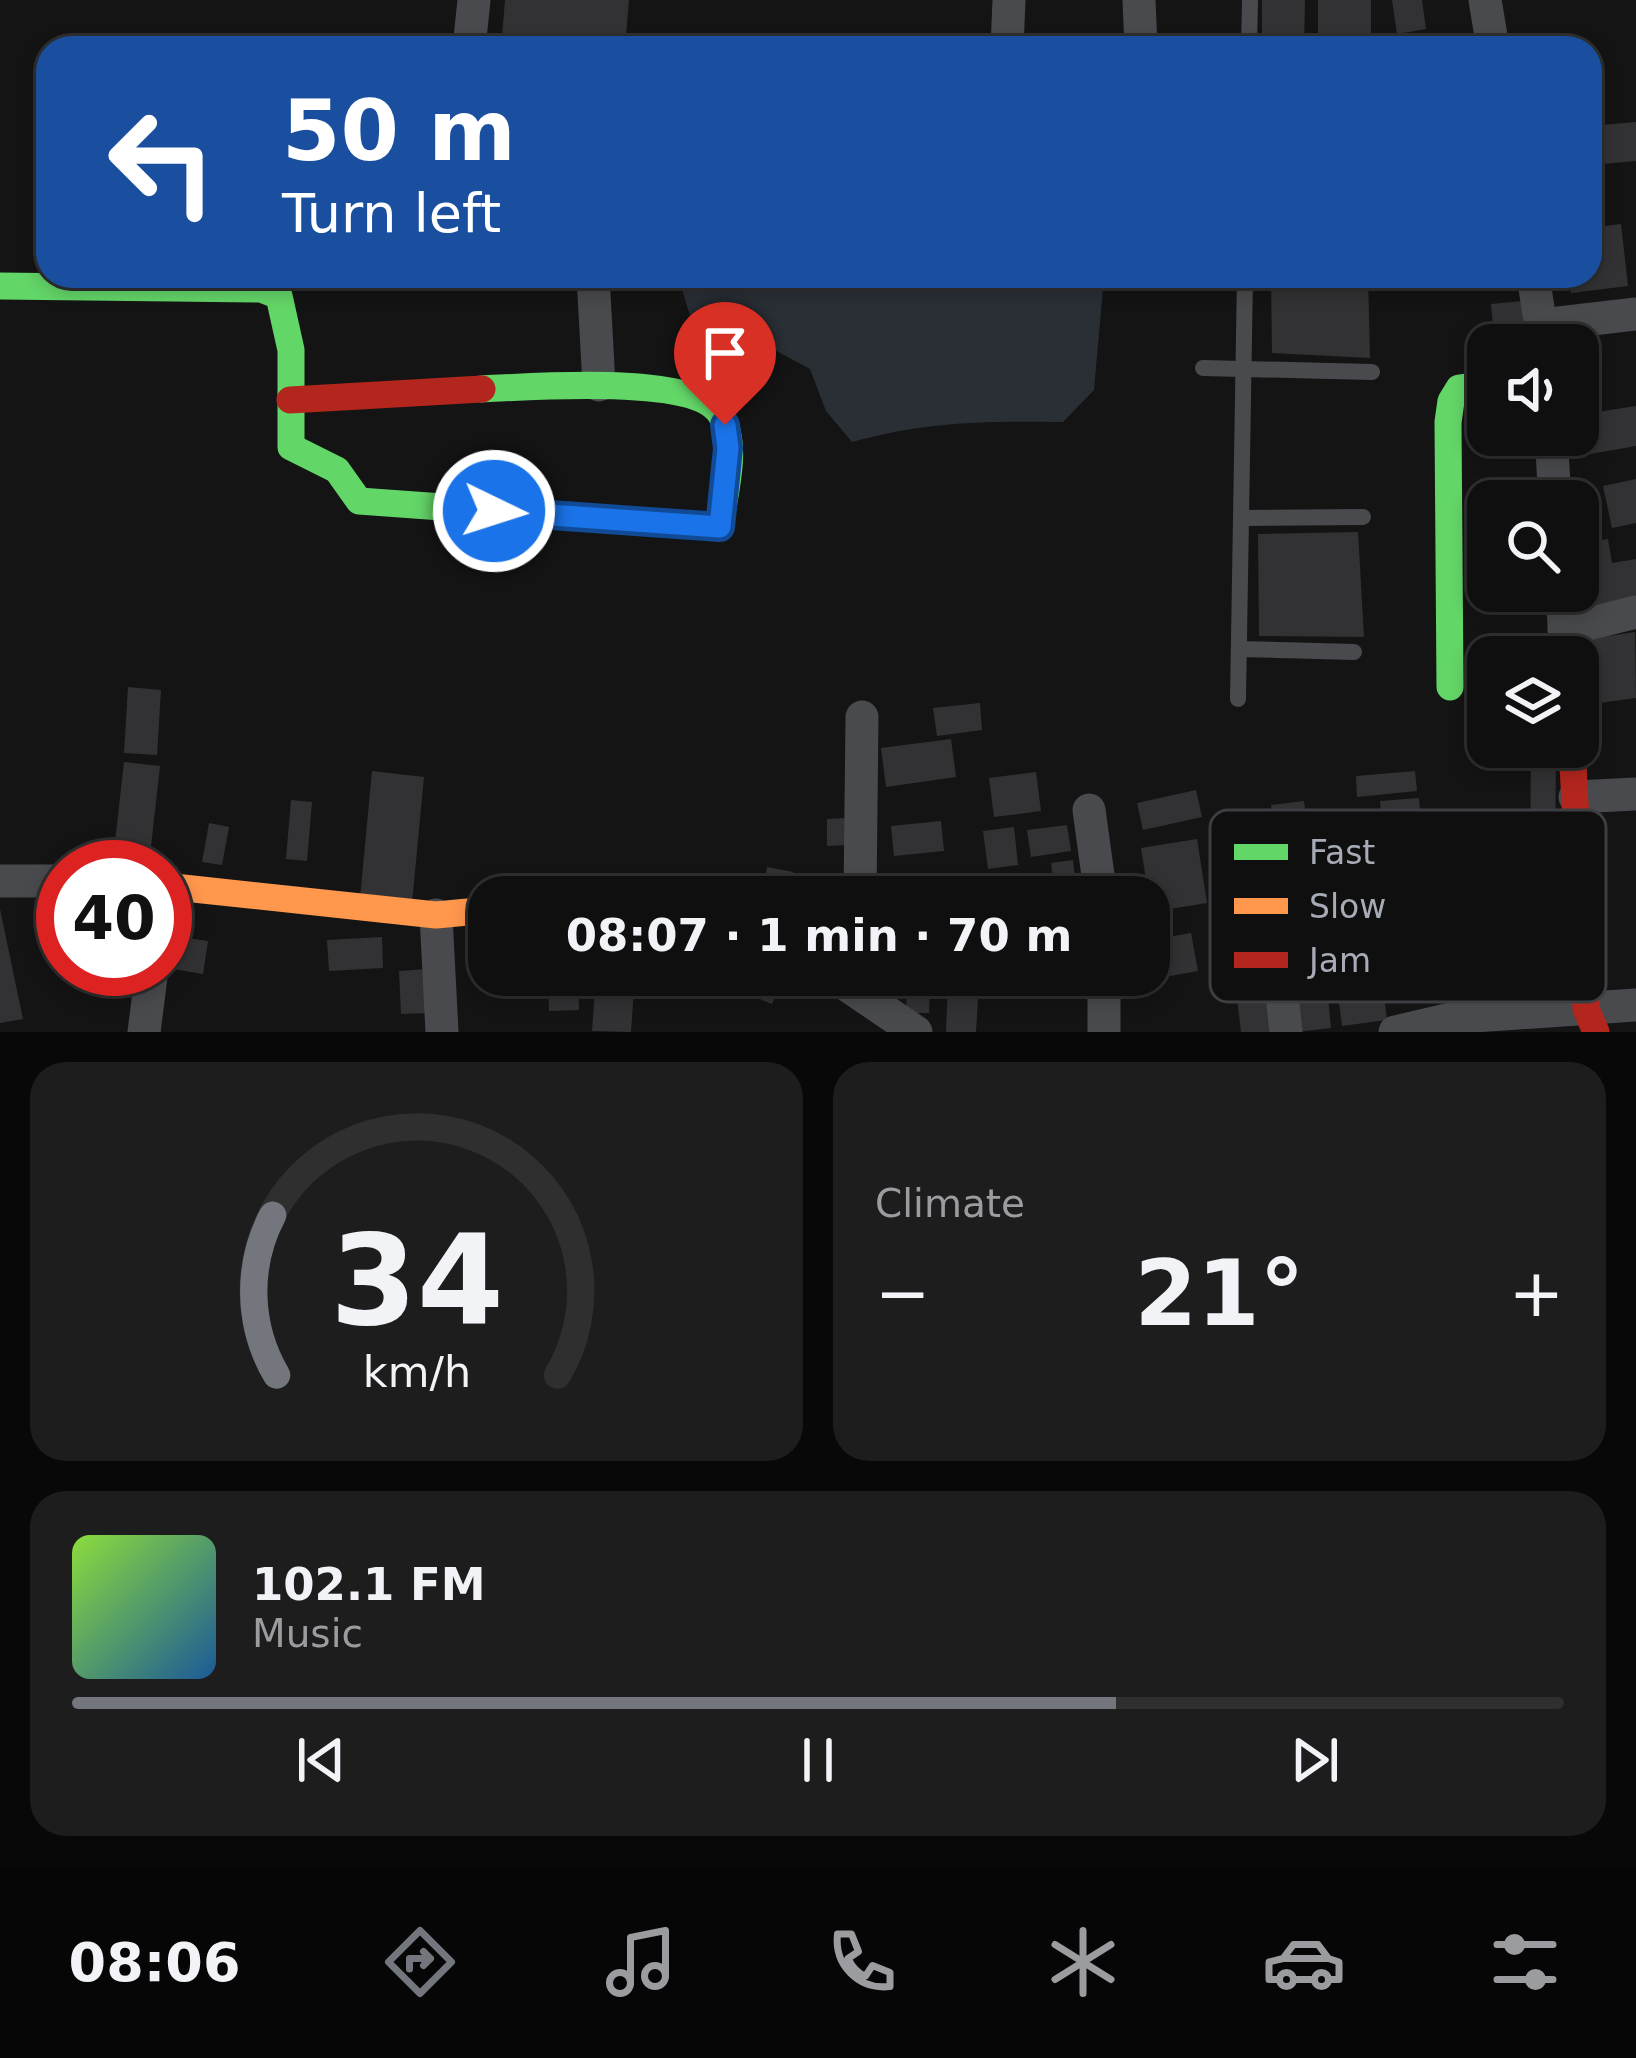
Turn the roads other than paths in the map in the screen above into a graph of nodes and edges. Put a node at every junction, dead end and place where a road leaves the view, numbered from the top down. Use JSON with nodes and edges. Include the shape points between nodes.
{"nodes":[{"id":1,"x":474,"y":0,"type":"edge"},
{"id":2,"x":1009,"y":0,"type":"edge"},
{"id":3,"x":1139,"y":0,"type":"edge"},
{"id":4,"x":1250,"y":0,"type":"edge"},
{"id":5,"x":1485,"y":0,"type":"edge"},
{"id":6,"x":470,"y":36,"type":"edge"},
{"id":7,"x":1008,"y":36,"type":"edge"},
{"id":8,"x":1140,"y":36,"type":"edge"},
{"id":9,"x":1250,"y":36,"type":"edge"},
{"id":10,"x":1491,"y":36,"type":"edge"},
{"id":11,"x":0,"y":286,"type":"edge"},
{"id":12,"x":36,"y":286,"type":"edge"},
{"id":13,"x":174,"y":288,"type":"edge"},
{"id":14,"x":593,"y":288,"type":"edge"},
{"id":15,"x":1245,"y":288,"type":"edge"},
{"id":16,"x":1535,"y":288,"type":"edge"},
{"id":17,"x":1636,"y":314,"type":"edge"},
{"id":18,"x":1541,"y":324,"type":"edge"},
{"id":19,"x":1592,"y":324,"type":"edge"},
{"id":20,"x":1203,"y":368,"type":"dead end"},
{"id":21,"x":1244,"y":371,"type":"junction"},
{"id":22,"x":1372,"y":372,"type":"dead end"},
{"id":23,"x":598,"y":385,"type":"junction"},
{"id":24,"x":1467,"y":387,"type":"edge"},
{"id":25,"x":290,"y":400,"type":"junction"},
{"id":26,"x":1241,"y":518,"type":"junction"},
{"id":27,"x":1363,"y":518,"type":"dead end"},
{"id":28,"x":1636,"y":612,"type":"edge"},
{"id":29,"x":1583,"y":636,"type":"edge"},
{"id":30,"x":1239,"y":649,"type":"junction"},
{"id":31,"x":1354,"y":652,"type":"dead end"},
{"id":32,"x":1450,"y":687,"type":"dead end"},
{"id":33,"x":1238,"y":700,"type":"dead end"},
{"id":34,"x":862,"y":717,"type":"dead end"},
{"id":35,"x":1573,"y":768,"type":"edge"},
{"id":36,"x":1636,"y":794,"type":"edge"},
{"id":37,"x":1575,"y":797,"type":"junction"},
{"id":38,"x":1089,"y":810,"type":"dead end"},
{"id":39,"x":1576,"y":810,"type":"edge"},
{"id":40,"x":860,"y":876,"type":"edge"},
{"id":41,"x":1098,"y":876,"type":"edge"},
{"id":42,"x":0,"y":880,"type":"edge"},
{"id":43,"x":36,"y":881,"type":"edge"},
{"id":44,"x":192,"y":890,"type":"edge"},
{"id":45,"x":468,"y":912,"type":"edge"},
{"id":46,"x":436,"y":915,"type":"junction"},
{"id":47,"x":148,"y":996,"type":"edge"},
{"id":48,"x":872,"y":996,"type":"edge"},
{"id":49,"x":1104,"y":996,"type":"edge"},
{"id":50,"x":1283,"y":1002,"type":"edge"},
{"id":51,"x":1636,"y":1005,"type":"edge"},
{"id":52,"x":1591,"y":1020,"type":"edge"},
{"id":53,"x":143,"y":1032,"type":"edge"},
{"id":54,"x":442,"y":1032,"type":"edge"},
{"id":55,"x":916,"y":1032,"type":"edge"},
{"id":56,"x":1104,"y":1032,"type":"edge"},
{"id":57,"x":1286,"y":1032,"type":"edge"},
{"id":58,"x":1395,"y":1032,"type":"edge"}],
"edges":[{"from":1,"to":6,"type":"street"},
{"from":2,"to":7,"type":"street"},
{"from":3,"to":8,"type":"street"},
{"from":4,"to":9,"type":"lane"},
{"from":5,"to":10,"type":"street"},
{"from":11,"to":12,"type":"street"},
{"from":13,"to":25,"type":"street","via":[[279,296],[289,318]]},
{"from":14,"to":23,"type":"street"},
{"from":15,"to":21,"type":"lane"},
{"from":16,"to":18,"type":"street"},
{"from":17,"to":19,"type":"street"},
{"from":20,"to":21,"type":"lane"},
{"from":21,"to":22,"type":"lane"},
{"from":21,"to":26,"type":"lane"},
{"from":23,"to":25,"type":"street"},
{"from":23,"to":25,"type":"street","via":[[692,394],[712,404],[728,448],[720,527],[359,501],[337,470],[291,447]]},
{"from":24,"to":32,"type":"street","via":[[1451,401],[1448,422]]},
{"from":26,"to":27,"type":"lane"},
{"from":26,"to":30,"type":"lane"},
{"from":28,"to":29,"type":"street"},
{"from":30,"to":31,"type":"lane"},
{"from":30,"to":33,"type":"lane"},
{"from":34,"to":40,"type":"street"},
{"from":35,"to":37,"type":"street"},
{"from":36,"to":37,"type":"street"},
{"from":37,"to":39,"type":"street"},
{"from":38,"to":41,"type":"street"},
{"from":42,"to":43,"type":"street"},
{"from":44,"to":46,"type":"street"},
{"from":45,"to":46,"type":"street"},
{"from":46,"to":54,"type":"street"},
{"from":47,"to":53,"type":"street"},
{"from":48,"to":55,"type":"street"},
{"from":49,"to":56,"type":"street"},
{"from":50,"to":57,"type":"street"},
{"from":51,"to":52,"type":"street"},
{"from":52,"to":58,"type":"street","via":[[1459,1017]]}]}
